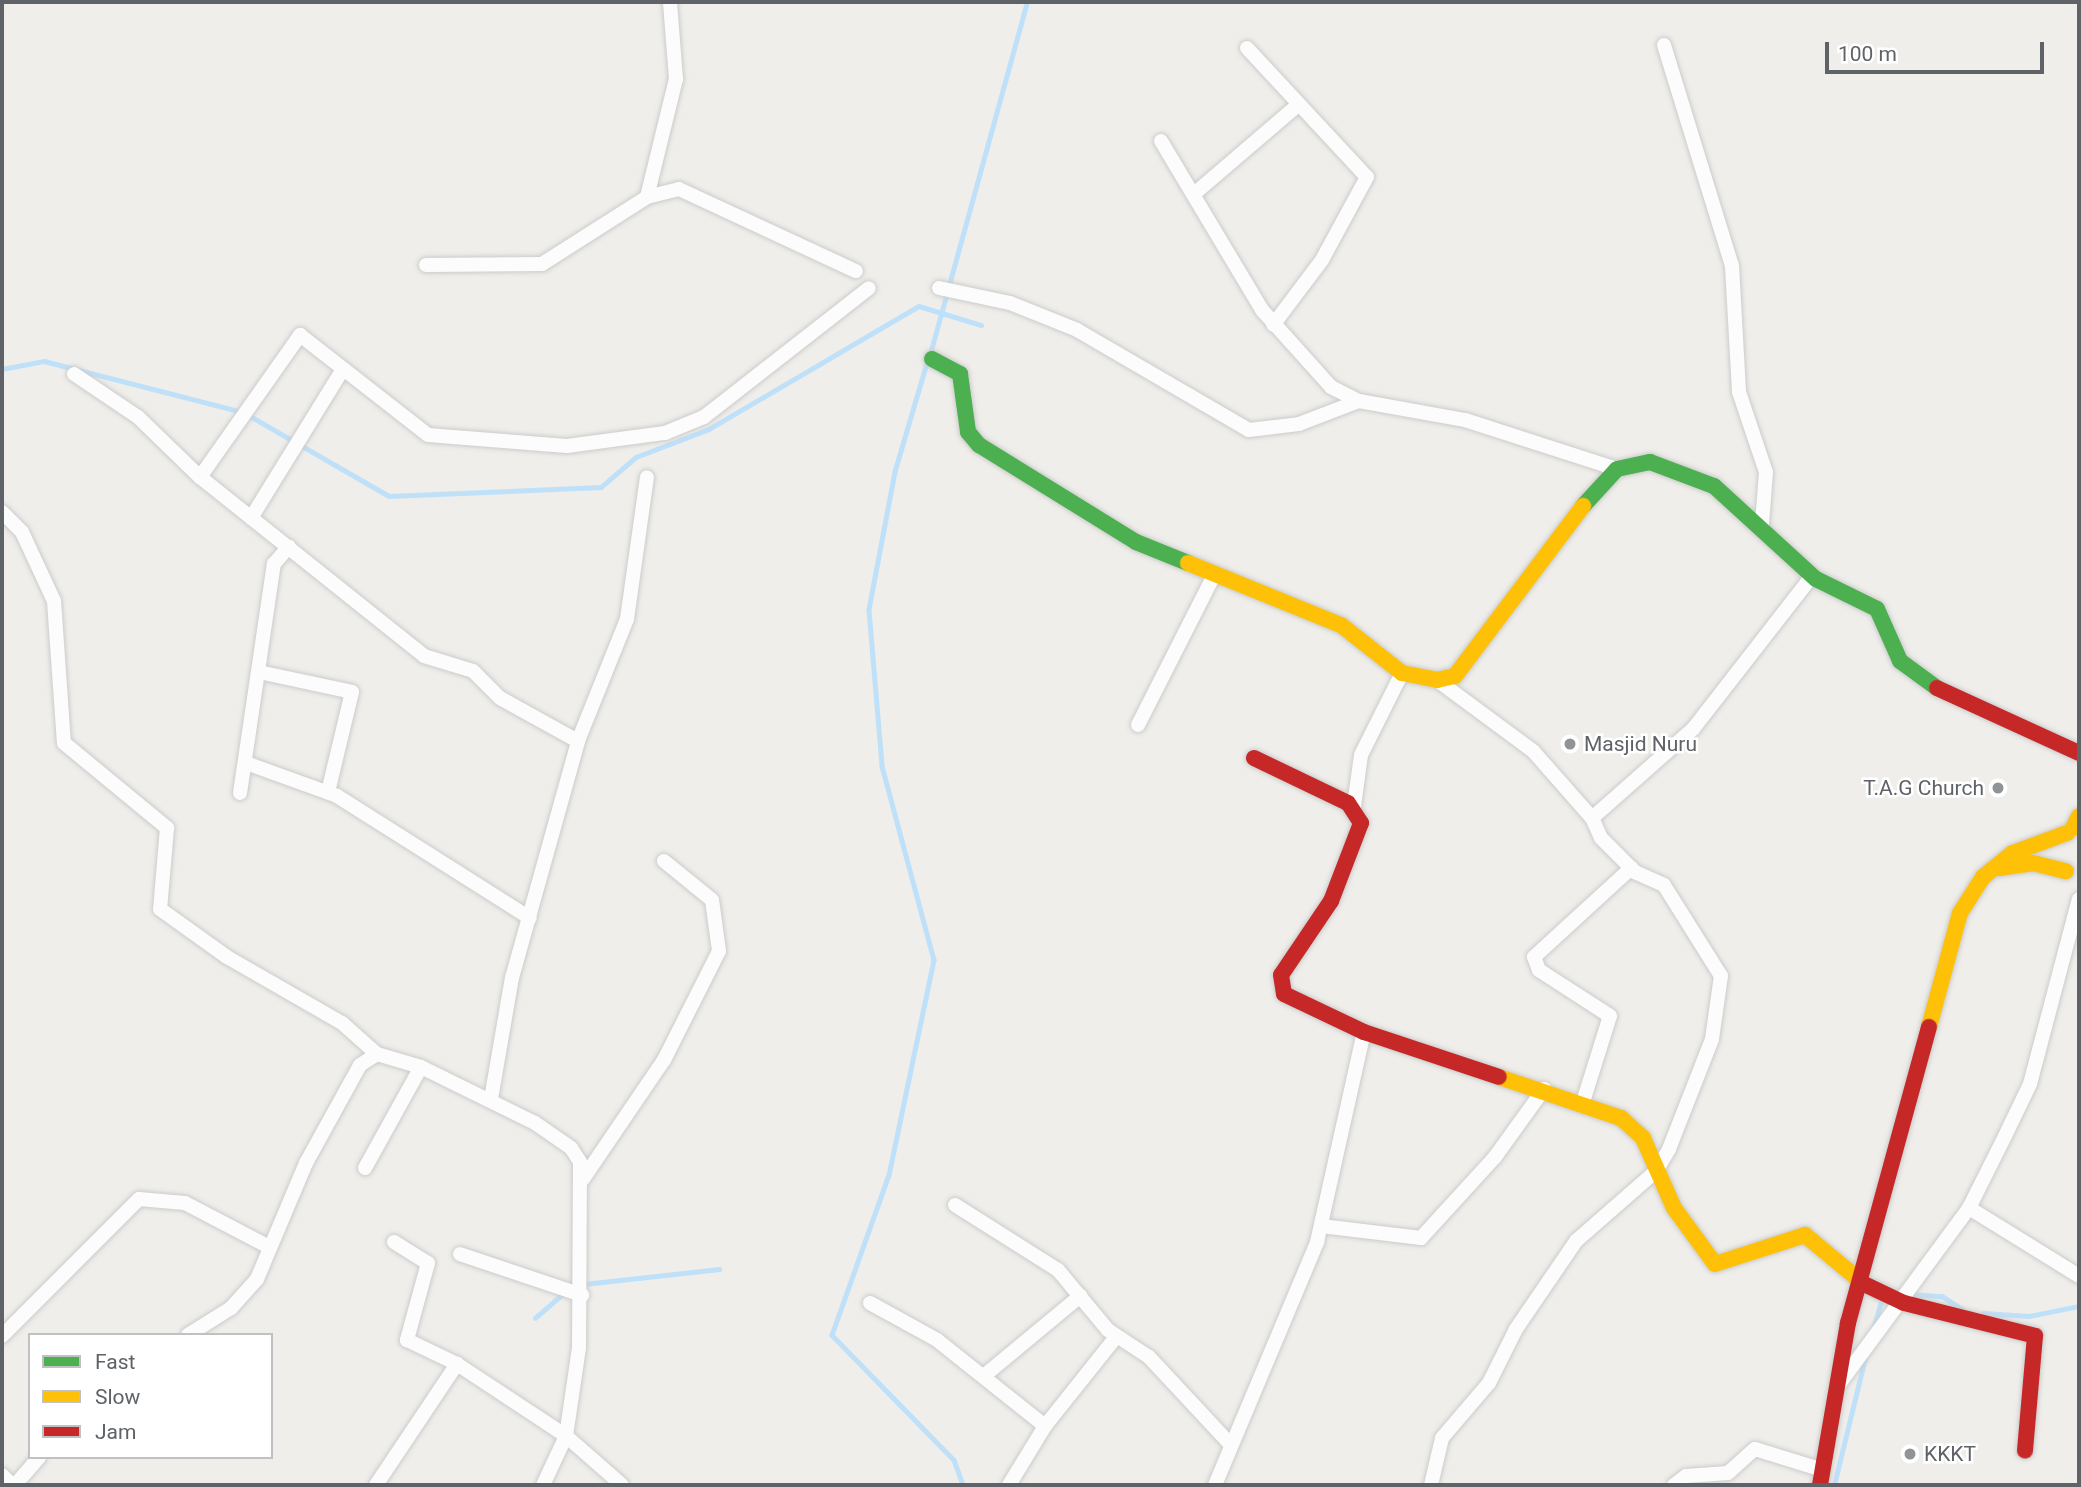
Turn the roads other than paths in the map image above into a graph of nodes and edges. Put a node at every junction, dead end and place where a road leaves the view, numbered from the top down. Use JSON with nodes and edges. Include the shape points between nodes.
{"nodes":[{"id":1,"x":670,"y":2,"type":"edge"},
{"id":2,"x":1664,"y":45,"type":"dead end"},
{"id":3,"x":1247,"y":48,"type":"dead end"},
{"id":4,"x":1298,"y":106,"type":"junction"},
{"id":5,"x":1161,"y":141,"type":"dead end"},
{"id":6,"x":1194,"y":194,"type":"junction"},
{"id":7,"x":647,"y":197,"type":"junction"},
{"id":8,"x":425,"y":265,"type":"dead end"},
{"id":9,"x":856,"y":271,"type":"dead end"},
{"id":10,"x":869,"y":288,"type":"dead end"},
{"id":11,"x":939,"y":288,"type":"dead end"},
{"id":12,"x":1273,"y":325,"type":"junction"},
{"id":13,"x":932,"y":359,"type":"dead end"},
{"id":14,"x":341,"y":372,"type":"junction"},
{"id":15,"x":74,"y":374,"type":"dead end"},
{"id":16,"x":1359,"y":401,"type":"junction"},
{"id":17,"x":1617,"y":468,"type":"junction"},
{"id":18,"x":201,"y":477,"type":"junction"},
{"id":19,"x":647,"y":477,"type":"dead end"},
{"id":20,"x":2,"y":512,"type":"edge"},
{"id":21,"x":251,"y":518,"type":"junction"},
{"id":22,"x":1762,"y":524,"type":"junction"},
{"id":23,"x":289,"y":547,"type":"junction"},
{"id":24,"x":1812,"y":576,"type":"junction"},
{"id":25,"x":1213,"y":577,"type":"junction"},
{"id":26,"x":259,"y":672,"type":"junction"},
{"id":27,"x":1402,"y":673,"type":"junction"},
{"id":28,"x":1437,"y":680,"type":"junction"},
{"id":29,"x":1138,"y":725,"type":"dead end"},
{"id":30,"x":578,"y":741,"type":"junction"},
{"id":31,"x":2079,"y":753,"type":"edge"},
{"id":32,"x":1254,"y":758,"type":"dead end"},
{"id":33,"x":246,"y":763,"type":"junction"},
{"id":34,"x":328,"y":792,"type":"junction"},
{"id":35,"x":240,"y":793,"type":"dead end"},
{"id":36,"x":1354,"y":806,"type":"junction"},
{"id":37,"x":1592,"y":818,"type":"junction"},
{"id":38,"x":2074,"y":826,"type":"edge"},
{"id":39,"x":664,"y":861,"type":"dead end"},
{"id":40,"x":1631,"y":868,"type":"junction"},
{"id":41,"x":1990,"y":870,"type":"junction"},
{"id":42,"x":2072,"y":874,"type":"edge"},
{"id":43,"x":2079,"y":899,"type":"edge"},
{"id":44,"x":530,"y":918,"type":"junction"},
{"id":45,"x":1364,"y":1032,"type":"junction"},
{"id":46,"x":377,"y":1054,"type":"junction"},
{"id":47,"x":421,"y":1067,"type":"junction"},
{"id":48,"x":1544,"y":1089,"type":"junction"},
{"id":49,"x":491,"y":1099,"type":"junction"},
{"id":50,"x":1583,"y":1102,"type":"junction"},
{"id":51,"x":365,"y":1168,"type":"dead end"},
{"id":52,"x":1656,"y":1171,"type":"junction"},
{"id":53,"x":583,"y":1179,"type":"junction"},
{"id":54,"x":954,"y":1205,"type":"dead end"},
{"id":55,"x":1969,"y":1208,"type":"junction"},
{"id":56,"x":1321,"y":1226,"type":"junction"},
{"id":57,"x":394,"y":1241,"type":"dead end"},
{"id":58,"x":269,"y":1247,"type":"junction"},
{"id":59,"x":460,"y":1254,"type":"dead end"},
{"id":60,"x":2079,"y":1276,"type":"edge"},
{"id":61,"x":1860,"y":1282,"type":"junction"},
{"id":62,"x":582,"y":1295,"type":"junction"},
{"id":63,"x":1080,"y":1296,"type":"junction"},
{"id":64,"x":870,"y":1303,"type":"dead end"},
{"id":65,"x":1904,"y":1303,"type":"junction"},
{"id":66,"x":191,"y":1333,"type":"edge"},
{"id":67,"x":2,"y":1336,"type":"edge"},
{"id":68,"x":1116,"y":1337,"type":"junction"},
{"id":69,"x":457,"y":1364,"type":"junction"},
{"id":70,"x":985,"y":1375,"type":"junction"},
{"id":71,"x":1837,"y":1386,"type":"junction"},
{"id":72,"x":1045,"y":1426,"type":"junction"},
{"id":73,"x":566,"y":1436,"type":"junction"},
{"id":74,"x":1230,"y":1444,"type":"junction"},
{"id":75,"x":2025,"y":1451,"type":"dead end"},
{"id":76,"x":37,"y":1459,"type":"edge"},
{"id":77,"x":2,"y":1475,"type":"edge"},
{"id":78,"x":1821,"y":1478,"type":"edge"},
{"id":79,"x":14,"y":1485,"type":"edge"},
{"id":80,"x":376,"y":1485,"type":"edge"},
{"id":81,"x":543,"y":1485,"type":"edge"},
{"id":82,"x":622,"y":1485,"type":"edge"},
{"id":83,"x":1009,"y":1485,"type":"edge"},
{"id":84,"x":1215,"y":1485,"type":"edge"},
{"id":85,"x":1431,"y":1485,"type":"edge"},
{"id":86,"x":1674,"y":1485,"type":"edge"}],
"edges":[{"from":1,"to":7,"type":"street","via":[[676,79]]},
{"from":2,"to":22,"type":"street","via":[[1732,266],[1739,392],[1766,472]]},
{"from":3,"to":4,"type":"street"},
{"from":4,"to":6,"type":"street"},
{"from":4,"to":12,"type":"street","via":[[1367,177],[1322,260]]},
{"from":5,"to":6,"type":"street"},
{"from":6,"to":12,"type":"street"},
{"from":7,"to":8,"type":"street","via":[[542,264]]},
{"from":7,"to":9,"type":"street","via":[[665,190],[692,192],[801,250]]},
{"from":10,"to":14,"type":"street","via":[[704,417],[665,433],[567,446],[436,437]]},
{"from":11,"to":16,"type":"street","via":[[1010,303],[1077,330],[1249,430],[1299,424]]},
{"from":12,"to":16,"type":"street","via":[[1320,379]]},
{"from":13,"to":25,"type":"street","via":[[960,374],[968,432],[979,446],[1113,530]]},
{"from":14,"to":18,"type":"street","via":[[309,337],[296,337]]},
{"from":14,"to":21,"type":"street"},
{"from":15,"to":18,"type":"street","via":[[138,417]]},
{"from":16,"to":17,"type":"street","via":[[1465,421]]},
{"from":17,"to":22,"type":"street","via":[[1650,462],[1695,476]]},
{"from":17,"to":28,"type":"street","via":[[1490,637],[1455,676]]},
{"from":18,"to":21,"type":"street"},
{"from":19,"to":30,"type":"street","via":[[624,631]]},
{"from":20,"to":46,"type":"street","via":[[22,532],[54,601],[64,743],[167,828],[160,909],[227,957],[342,1023]]},
{"from":21,"to":23,"type":"street"},
{"from":22,"to":24,"type":"street"},
{"from":23,"to":26,"type":"street","via":[[274,564]]},
{"from":23,"to":30,"type":"street","via":[[435,664],[472,671],[500,698]]},
{"from":24,"to":31,"type":"street","via":[[1877,609],[1900,661],[1935,687]]},
{"from":24,"to":37,"type":"street","via":[[1693,729]]},
{"from":25,"to":27,"type":"street","via":[[1341,625]]},
{"from":25,"to":29,"type":"street"},
{"from":26,"to":33,"type":"street"},
{"from":26,"to":34,"type":"street","via":[[352,692]]},
{"from":27,"to":28,"type":"street"},
{"from":27,"to":36,"type":"street","via":[[1361,755]]},
{"from":28,"to":37,"type":"street","via":[[1533,751]]},
{"from":30,"to":44,"type":"street"},
{"from":32,"to":36,"type":"street"},
{"from":33,"to":34,"type":"street"},
{"from":33,"to":35,"type":"street"},
{"from":34,"to":44,"type":"street"},
{"from":36,"to":45,"type":"street","via":[[1360,826],[1331,901],[1281,975],[1280,987],[1308,1009]]},
{"from":37,"to":40,"type":"street","via":[[1598,835]]},
{"from":38,"to":41,"type":"street","via":[[2035,841]]},
{"from":38,"to":42,"type":"street","via":[[2059,852]]},
{"from":39,"to":53,"type":"street","via":[[712,900],[719,951],[664,1060]]},
{"from":40,"to":50,"type":"street","via":[[1549,938],[1534,960],[1539,970],[1610,1016]]},
{"from":40,"to":52,"type":"street","via":[[1668,891],[1721,976],[1709,1047]]},
{"from":41,"to":42,"type":"street","via":[[2033,863]]},
{"from":41,"to":61,"type":"street","via":[[1964,905],[1946,954]]},
{"from":43,"to":55,"type":"street","via":[[2030,1084]]},
{"from":44,"to":49,"type":"street"},
{"from":45,"to":48,"type":"street"},
{"from":45,"to":56,"type":"street"},
{"from":46,"to":47,"type":"street"},
{"from":46,"to":58,"type":"street","via":[[360,1065],[337,1104]]},
{"from":47,"to":49,"type":"street"},
{"from":47,"to":51,"type":"street"},
{"from":48,"to":50,"type":"street"},
{"from":48,"to":56,"type":"street","via":[[1495,1157],[1421,1238]]},
{"from":49,"to":53,"type":"street","via":[[571,1148]]},
{"from":50,"to":52,"type":"street","via":[[1638,1131]]},
{"from":52,"to":61,"type":"street","via":[[1700,1251],[1715,1264],[1805,1235]]},
{"from":52,"to":85,"type":"street","via":[[1576,1241],[1516,1329],[1489,1383],[1442,1438]]},
{"from":53,"to":62,"type":"street"},
{"from":54,"to":63,"type":"street","via":[[1054,1267]]},
{"from":55,"to":60,"type":"street"},
{"from":55,"to":65,"type":"street"},
{"from":56,"to":74,"type":"street","via":[[1292,1309]]},
{"from":57,"to":69,"type":"street","via":[[428,1263],[406,1339]]},
{"from":58,"to":66,"type":"street","via":[[245,1295]]},
{"from":58,"to":67,"type":"street","via":[[185,1203],[139,1199]]},
{"from":59,"to":62,"type":"street"},
{"from":61,"to":65,"type":"street"},
{"from":61,"to":71,"type":"street"},
{"from":62,"to":73,"type":"street"},
{"from":63,"to":68,"type":"street"},
{"from":63,"to":70,"type":"street"},
{"from":64,"to":70,"type":"street"},
{"from":65,"to":71,"type":"street"},
{"from":65,"to":75,"type":"street","via":[[2035,1336]]},
{"from":68,"to":72,"type":"street"},
{"from":68,"to":74,"type":"street","via":[[1149,1357]]},
{"from":69,"to":73,"type":"street"},
{"from":69,"to":80,"type":"street"},
{"from":70,"to":72,"type":"street"},
{"from":71,"to":78,"type":"street"},
{"from":72,"to":83,"type":"street"},
{"from":73,"to":81,"type":"street"},
{"from":73,"to":82,"type":"street"},
{"from":74,"to":84,"type":"street"},
{"from":76,"to":79,"type":"street"},
{"from":77,"to":79,"type":"street"},
{"from":78,"to":86,"type":"street","via":[[1764,1448],[1728,1473],[1686,1476]]}]}
